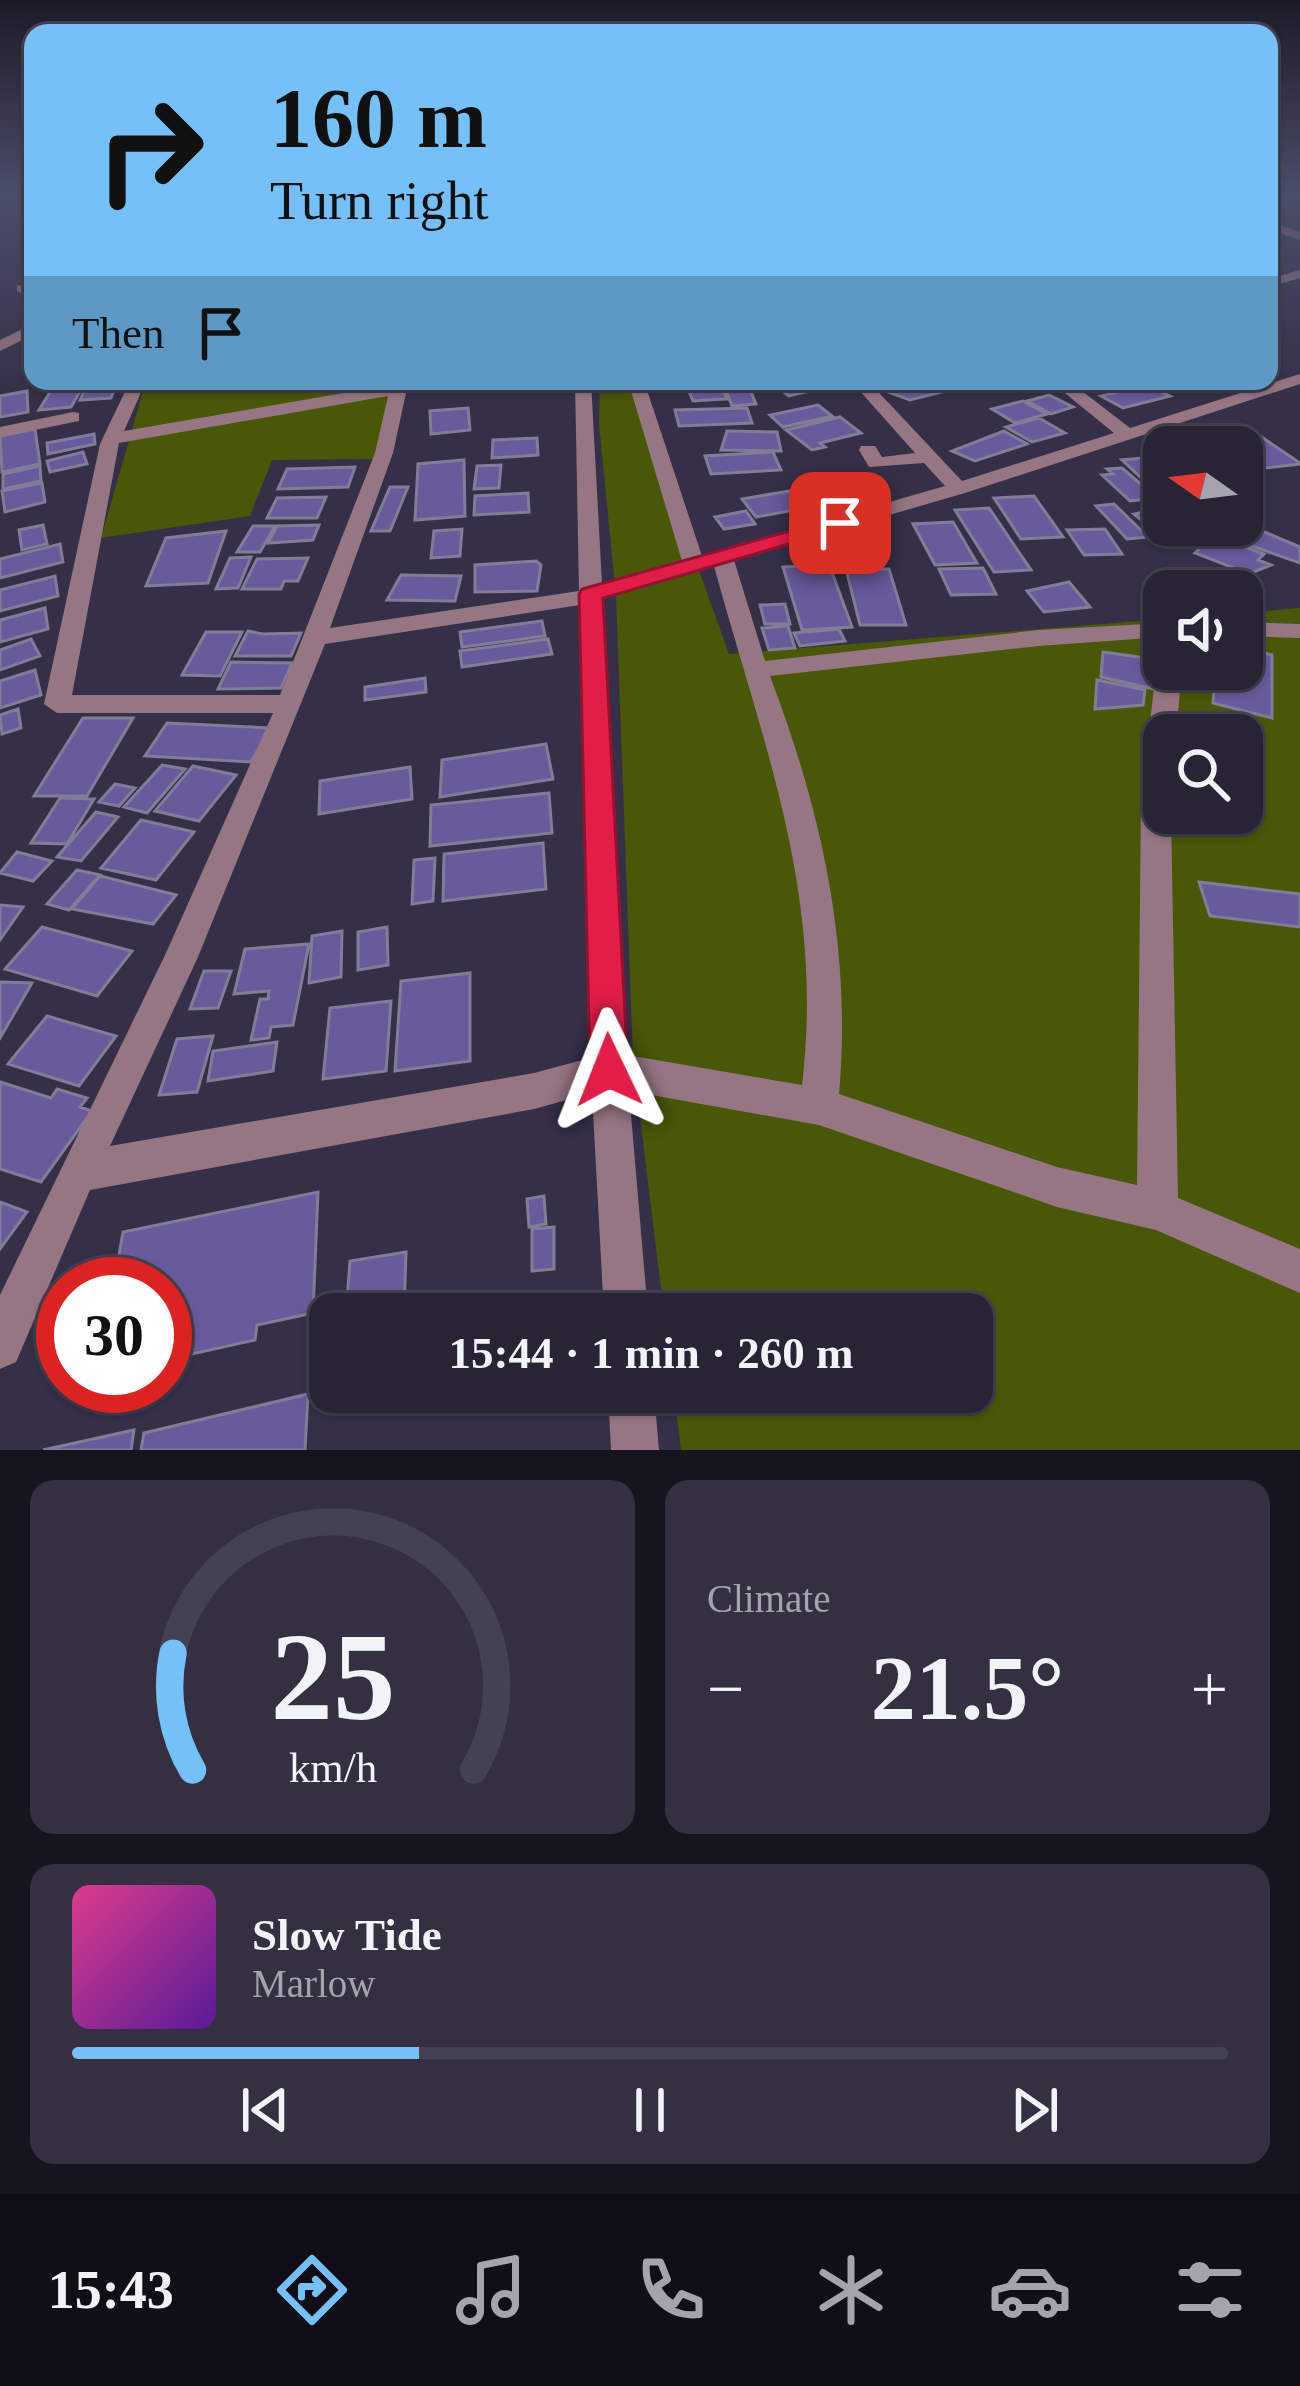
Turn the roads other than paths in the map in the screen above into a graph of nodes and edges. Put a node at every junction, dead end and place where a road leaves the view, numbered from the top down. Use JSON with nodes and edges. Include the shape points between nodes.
{"nodes":[{"id":1,"x":134,"y":390,"type":"edge"},
{"id":2,"x":387,"y":390,"type":"edge"},
{"id":3,"x":398,"y":390,"type":"edge"},
{"id":4,"x":583,"y":390,"type":"edge"},
{"id":5,"x":639,"y":390,"type":"edge"},
{"id":6,"x":867,"y":390,"type":"edge"},
{"id":7,"x":1070,"y":390,"type":"edge"},
{"id":8,"x":1267,"y":390,"type":"edge"},
{"id":9,"x":73,"y":417,"type":"dead end"},
{"id":10,"x":0,"y":432,"type":"edge"},
{"id":11,"x":1130,"y":436,"type":"junction"},
{"id":12,"x":112,"y":439,"type":"junction"},
{"id":13,"x":868,"y":451,"type":"dead end"},
{"id":14,"x":928,"y":457,"type":"junction"},
{"id":15,"x":958,"y":489,"type":"junction"},
{"id":16,"x":722,"y":557,"type":"junction"},
{"id":17,"x":695,"y":567,"type":"junction"},
{"id":18,"x":591,"y":594,"type":"junction"},
{"id":19,"x":1263,"y":630,"type":"edge"},
{"id":20,"x":1143,"y":631,"type":"edge"},
{"id":21,"x":1300,"y":631,"type":"edge"},
{"id":22,"x":316,"y":638,"type":"junction"},
{"id":23,"x":755,"y":670,"type":"junction"},
{"id":24,"x":1166,"y":690,"type":"edge"},
{"id":25,"x":290,"y":704,"type":"junction"},
{"id":26,"x":609,"y":1070,"type":"junction"},
{"id":27,"x":819,"y":1106,"type":"junction"},
{"id":28,"x":77,"y":1172,"type":"junction"},
{"id":29,"x":1157,"y":1210,"type":"junction"},
{"id":30,"x":1300,"y":1271,"type":"edge"},
{"id":31,"x":625,"y":1293,"type":"edge"},
{"id":32,"x":0,"y":1346,"type":"edge"},
{"id":33,"x":632,"y":1413,"type":"edge"},
{"id":34,"x":635,"y":1450,"type":"edge"}],
"edges":[{"from":1,"to":12,"type":"street"},
{"from":2,"to":12,"type":"street"},
{"from":3,"to":22,"type":"street","via":[[384,453]]},
{"from":4,"to":18,"type":"street"},
{"from":5,"to":17,"type":"street"},
{"from":6,"to":14,"type":"street"},
{"from":7,"to":11,"type":"street"},
{"from":8,"to":11,"type":"street"},
{"from":9,"to":10,"type":"street"},
{"from":11,"to":15,"type":"street"},
{"from":12,"to":25,"type":"street","via":[[57,704]]},
{"from":13,"to":14,"type":"street","via":[[876,463]]},
{"from":14,"to":15,"type":"street"},
{"from":15,"to":16,"type":"street"},
{"from":16,"to":17,"type":"street"},
{"from":16,"to":23,"type":"street"},
{"from":17,"to":18,"type":"street"},
{"from":18,"to":22,"type":"street","via":[[531,610]]},
{"from":18,"to":26,"type":"street"},
{"from":19,"to":21,"type":"street"},
{"from":20,"to":23,"type":"street"},
{"from":22,"to":25,"type":"street"},
{"from":23,"to":27,"type":"street","via":[[800,796],[823,916]]},
{"from":24,"to":29,"type":"street","via":[[1156,803]]},
{"from":25,"to":28,"type":"street"},
{"from":26,"to":27,"type":"street"},
{"from":26,"to":28,"type":"street","via":[[534,1091]]},
{"from":26,"to":31,"type":"street"},
{"from":27,"to":29,"type":"street","via":[[1057,1187]]},
{"from":28,"to":32,"type":"street"},
{"from":29,"to":30,"type":"street"},
{"from":33,"to":34,"type":"street"}]}
